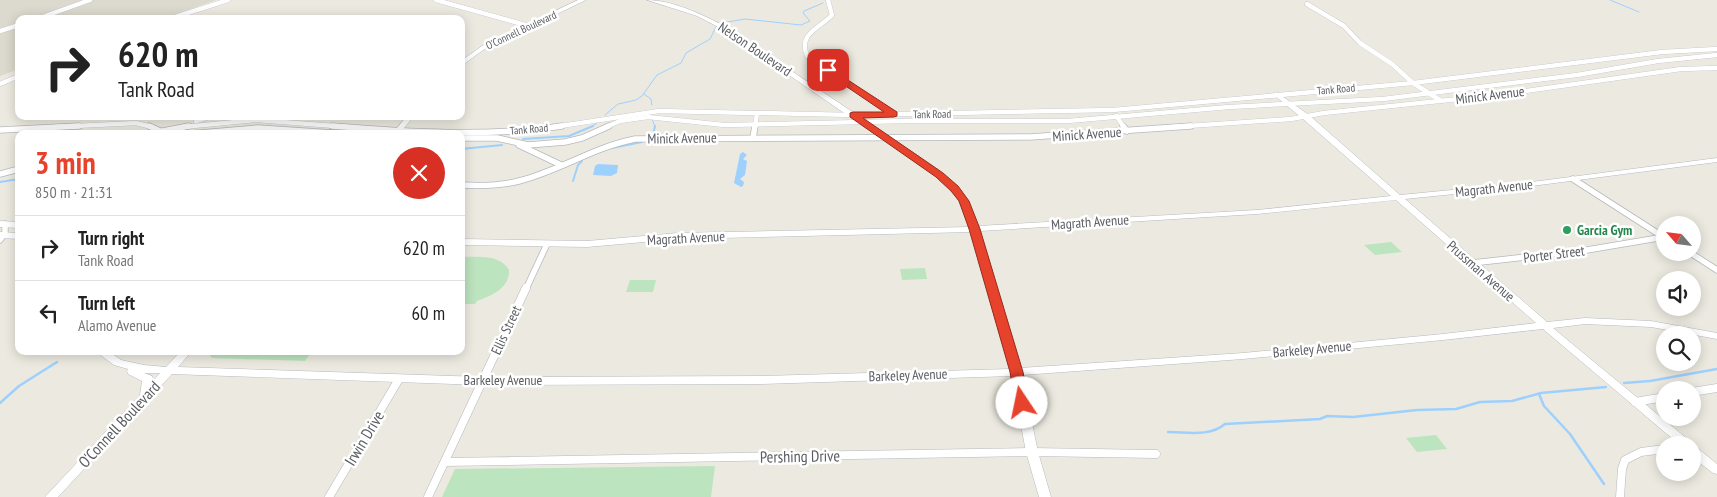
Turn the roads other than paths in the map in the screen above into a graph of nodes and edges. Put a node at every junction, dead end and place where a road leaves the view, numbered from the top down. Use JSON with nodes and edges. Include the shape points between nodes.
{"nodes":[{"id":1,"x":90,"y":0,"type":"edge"},
{"id":2,"x":228,"y":0,"type":"edge"},
{"id":3,"x":436,"y":0,"type":"edge"},
{"id":4,"x":583,"y":0,"type":"edge"},
{"id":5,"x":650,"y":0,"type":"edge"},
{"id":6,"x":828,"y":0,"type":"edge"},
{"id":7,"x":1307,"y":4,"type":"dead end"},
{"id":8,"x":48,"y":15,"type":"edge"},
{"id":9,"x":181,"y":15,"type":"edge"},
{"id":10,"x":15,"y":26,"type":"edge"},
{"id":11,"x":529,"y":26,"type":"junction"},
{"id":12,"x":0,"y":31,"type":"edge"},
{"id":13,"x":1706,"y":49,"type":"junction"},
{"id":14,"x":1717,"y":49,"type":"edge"},
{"id":15,"x":1716,"y":56,"type":"edge"},
{"id":16,"x":465,"y":61,"type":"edge"},
{"id":17,"x":1703,"y":68,"type":"junction"},
{"id":18,"x":1717,"y":68,"type":"edge"},
{"id":19,"x":1531,"y":69,"type":"junction"},
{"id":20,"x":1717,"y":74,"type":"edge"},
{"id":21,"x":15,"y":78,"type":"edge"},
{"id":22,"x":1549,"y":79,"type":"junction"},
{"id":23,"x":1413,"y":83,"type":"junction"},
{"id":24,"x":0,"y":84,"type":"edge"},
{"id":25,"x":1561,"y":86,"type":"junction"},
{"id":26,"x":1428,"y":93,"type":"junction"},
{"id":27,"x":1276,"y":94,"type":"junction"},
{"id":28,"x":1440,"y":101,"type":"junction"},
{"id":29,"x":1290,"y":104,"type":"junction"},
{"id":30,"x":1113,"y":110,"type":"junction"},
{"id":31,"x":757,"y":113,"type":"junction"},
{"id":32,"x":894,"y":114,"type":"junction"},
{"id":33,"x":853,"y":115,"type":"junction"},
{"id":34,"x":1117,"y":117,"type":"junction"},
{"id":35,"x":1306,"y":117,"type":"junction"},
{"id":36,"x":199,"y":120,"type":"edge"},
{"id":37,"x":276,"y":120,"type":"joint"},
{"id":38,"x":408,"y":120,"type":"edge"},
{"id":39,"x":862,"y":122,"type":"junction"},
{"id":40,"x":755,"y":125,"type":"junction"},
{"id":41,"x":174,"y":128,"type":"junction"},
{"id":42,"x":0,"y":130,"type":"edge"},
{"id":43,"x":158,"y":130,"type":"edge"},
{"id":44,"x":168,"y":130,"type":"edge"},
{"id":45,"x":235,"y":130,"type":"edge"},
{"id":46,"x":288,"y":130,"type":"edge"},
{"id":47,"x":376,"y":130,"type":"edge"},
{"id":48,"x":398,"y":130,"type":"edge"},
{"id":49,"x":465,"y":131,"type":"edge"},
{"id":50,"x":512,"y":131,"type":"junction"},
{"id":51,"x":1127,"y":131,"type":"junction"},
{"id":52,"x":884,"y":136,"type":"junction"},
{"id":53,"x":465,"y":138,"type":"edge"},
{"id":54,"x":753,"y":138,"type":"junction"},
{"id":55,"x":514,"y":141,"type":"junction"},
{"id":56,"x":1717,"y":160,"type":"edge"},
{"id":57,"x":561,"y":164,"type":"junction"},
{"id":58,"x":15,"y":170,"type":"edge"},
{"id":59,"x":0,"y":174,"type":"edge"},
{"id":60,"x":1573,"y":179,"type":"junction"},
{"id":61,"x":465,"y":185,"type":"edge"},
{"id":62,"x":1398,"y":199,"type":"junction"},
{"id":63,"x":2,"y":224,"type":"edge"},
{"id":64,"x":15,"y":225,"type":"edge"},
{"id":65,"x":975,"y":229,"type":"junction"},
{"id":66,"x":1656,"y":231,"type":"edge"},
{"id":67,"x":15,"y":236,"type":"edge"},
{"id":68,"x":2,"y":237,"type":"edge"},
{"id":69,"x":1656,"y":238,"type":"edge"},
{"id":70,"x":465,"y":242,"type":"edge"},
{"id":71,"x":547,"y":244,"type":"junction"},
{"id":72,"x":1701,"y":260,"type":"edge"},
{"id":73,"x":1472,"y":263,"type":"junction"},
{"id":74,"x":1717,"y":270,"type":"edge"},
{"id":75,"x":1544,"y":325,"type":"junction"},
{"id":76,"x":1717,"y":336,"type":"edge"},
{"id":77,"x":106,"y":355,"type":"edge"},
{"id":78,"x":183,"y":355,"type":"edge"},
{"id":79,"x":114,"y":361,"type":"junction"},
{"id":80,"x":168,"y":371,"type":"junction"},
{"id":81,"x":1016,"y":372,"type":"junction"},
{"id":82,"x":399,"y":379,"type":"junction"},
{"id":83,"x":482,"y":381,"type":"junction"},
{"id":84,"x":1717,"y":388,"type":"edge"},
{"id":85,"x":1701,"y":391,"type":"edge"},
{"id":86,"x":145,"y":396,"type":"junction"},
{"id":87,"x":1656,"y":398,"type":"edge"},
{"id":88,"x":1635,"y":402,"type":"junction"},
{"id":89,"x":1675,"y":436,"type":"edge"},
{"id":90,"x":1656,"y":451,"type":"edge"},
{"id":91,"x":1032,"y":452,"type":"junction"},
{"id":92,"x":1156,"y":454,"type":"dead end"},
{"id":93,"x":1701,"y":457,"type":"edge"},
{"id":94,"x":445,"y":462,"type":"junction"},
{"id":95,"x":1717,"y":470,"type":"edge"},
{"id":96,"x":51,"y":497,"type":"edge"},
{"id":97,"x":329,"y":497,"type":"edge"},
{"id":98,"x":428,"y":497,"type":"edge"},
{"id":99,"x":1045,"y":497,"type":"edge"},
{"id":100,"x":1620,"y":497,"type":"edge"}],
"edges":[{"from":1,"to":8,"type":"street"},
{"from":2,"to":9,"type":"street"},
{"from":3,"to":11,"type":"street"},
{"from":4,"to":11,"type":"main road","name":"O'Connell Boulevard"},
{"from":5,"to":33,"type":"main road","name":"Nelson Boulevard","via":[[688,11],[721,26]]},
{"from":6,"to":32,"type":"street","via":[[832,14],[804,40],[807,56]]},
{"from":7,"to":23,"type":"street","via":[[1344,26],[1360,43],[1392,64]]},
{"from":10,"to":12,"type":"street"},
{"from":11,"to":16,"type":"main road","name":"O'Connell Boulevard","via":[[479,50]]},
{"from":13,"to":14,"type":"street","name":"Tank Road"},
{"from":13,"to":15,"type":"street"},
{"from":13,"to":19,"type":"street","name":"Tank Road"},
{"from":15,"to":22,"type":"street","via":[[1658,61]]},
{"from":17,"to":18,"type":"street","name":"Minick Avenue"},
{"from":17,"to":20,"type":"street"},
{"from":17,"to":25,"type":"street","name":"Minick Avenue"},
{"from":19,"to":22,"type":"street"},
{"from":19,"to":23,"type":"street","name":"Tank Road"},
{"from":21,"to":24,"type":"street"},
{"from":22,"to":25,"type":"street"},
{"from":22,"to":26,"type":"street"},
{"from":23,"to":26,"type":"street"},
{"from":23,"to":27,"type":"street","name":"Tank Road"},
{"from":25,"to":28,"type":"street","name":"Minick Avenue"},
{"from":26,"to":28,"type":"street"},
{"from":26,"to":29,"type":"street","via":[[1347,102]]},
{"from":27,"to":29,"type":"main road","name":"Prussman Avenue"},
{"from":27,"to":30,"type":"street","name":"Tank Road"},
{"from":28,"to":35,"type":"street","name":"Minick Avenue"},
{"from":29,"to":34,"type":"street"},
{"from":29,"to":35,"type":"main road","name":"Prussman Avenue"},
{"from":30,"to":32,"type":"street","name":"Tank Road"},
{"from":30,"to":34,"type":"street"},
{"from":31,"to":33,"type":"street","name":"Tank Road"},
{"from":31,"to":40,"type":"street"},
{"from":31,"to":50,"type":"street","name":"Tank Road","via":[[650,112]]},
{"from":32,"to":33,"type":"street","name":"Tank Road"},
{"from":33,"to":39,"type":"main road","name":"Nelson Boulevard"},
{"from":34,"to":39,"type":"street","via":[[1032,122]]},
{"from":34,"to":51,"type":"street"},
{"from":35,"to":51,"type":"street","name":"Minick Avenue"},
{"from":35,"to":62,"type":"main road","name":"Prussman Avenue"},
{"from":36,"to":41,"type":"street"},
{"from":37,"to":41,"type":"street","name":"Tank Road"},
{"from":37,"to":47,"type":"street","name":"Tank Road"},
{"from":38,"to":48,"type":"main road"},
{"from":39,"to":40,"type":"street"},
{"from":39,"to":52,"type":"main road","name":"Nelson Boulevard"},
{"from":40,"to":54,"type":"street"},
{"from":40,"to":55,"type":"street","via":[[719,125],[648,117],[620,121],[573,141],[538,145]]},
{"from":41,"to":44,"type":"street","name":"Tank Road"},
{"from":42,"to":43,"type":"street","via":[[136,123]]},
{"from":45,"to":46,"type":"street"},
{"from":49,"to":50,"type":"street","name":"Tank Road"},
{"from":50,"to":55,"type":"street"},
{"from":51,"to":52,"type":"street","name":"Minick Avenue","via":[[1030,137]]},
{"from":52,"to":54,"type":"street","name":"Minick Avenue"},
{"from":52,"to":65,"type":"main road","name":"Nelson Boulevard","via":[[952,185],[964,201]]},
{"from":53,"to":55,"type":"street"},
{"from":54,"to":57,"type":"street","name":"Minick Avenue","via":[[625,140],[601,146]]},
{"from":55,"to":57,"type":"street","via":[[534,154]]},
{"from":56,"to":60,"type":"main road","name":"Magrath Avenue"},
{"from":57,"to":61,"type":"street","name":"Minick Avenue","via":[[514,182],[491,186]]},
{"from":58,"to":59,"type":"street"},
{"from":60,"to":62,"type":"main road","name":"Magrath Avenue"},
{"from":60,"to":66,"type":"street"},
{"from":62,"to":65,"type":"main road","name":"Magrath Avenue","via":[[1258,212]]},
{"from":62,"to":73,"type":"main road","name":"Prussman Avenue"},
{"from":63,"to":64,"type":"main road"},
{"from":63,"to":68,"type":"street","via":[[6,229]]},
{"from":65,"to":71,"type":"main road","name":"Magrath Avenue","via":[[678,236]]},
{"from":65,"to":81,"type":"main road","name":"Nelson Boulevard"},
{"from":67,"to":68,"type":"main road"},
{"from":69,"to":73,"type":"street","name":"Porter Street"},
{"from":70,"to":71,"type":"main road","name":"Magrath Avenue"},
{"from":71,"to":83,"type":"street","name":"Ellis Street"},
{"from":72,"to":74,"type":"street"},
{"from":73,"to":75,"type":"main road","name":"Prussman Avenue"},
{"from":75,"to":76,"type":"main road","name":"Barkeley Avenue","via":[[1625,321]]},
{"from":75,"to":81,"type":"main road","name":"Barkeley Avenue","via":[[1243,356]]},
{"from":75,"to":88,"type":"main road","name":"Prussman Avenue"},
{"from":77,"to":79,"type":"main road","name":"Barkeley Avenue"},
{"from":78,"to":80,"type":"main road","name":"O'Connell Boulevard"},
{"from":79,"to":80,"type":"main road","name":"Barkeley Avenue"},
{"from":79,"to":86,"type":"main road","via":[[146,377],[149,382]]},
{"from":80,"to":82,"type":"main road","name":"Barkeley Avenue"},
{"from":80,"to":86,"type":"main road","name":"O'Connell Boulevard"},
{"from":81,"to":83,"type":"main road","name":"Barkeley Avenue","via":[[762,380]]},
{"from":81,"to":91,"type":"main road","name":"Nelson Boulevard"},
{"from":82,"to":83,"type":"main road","name":"Barkeley Avenue"},
{"from":82,"to":97,"type":"street","name":"Irwin Drive"},
{"from":83,"to":94,"type":"street","name":"Ellis Street"},
{"from":84,"to":85,"type":"street"},
{"from":86,"to":96,"type":"main road","name":"O'Connell Boulevard"},
{"from":87,"to":88,"type":"street"},
{"from":88,"to":89,"type":"main road","name":"Prussman Avenue"},
{"from":90,"to":100,"type":"street","via":[[1627,458],[1623,465]]},
{"from":91,"to":92,"type":"street","name":"Pershing Drive"},
{"from":91,"to":94,"type":"street","name":"Pershing Drive"},
{"from":91,"to":99,"type":"main road","name":"Nelson Boulevard"},
{"from":93,"to":95,"type":"main road"},
{"from":94,"to":98,"type":"street","name":"Ellis Street"}]}
